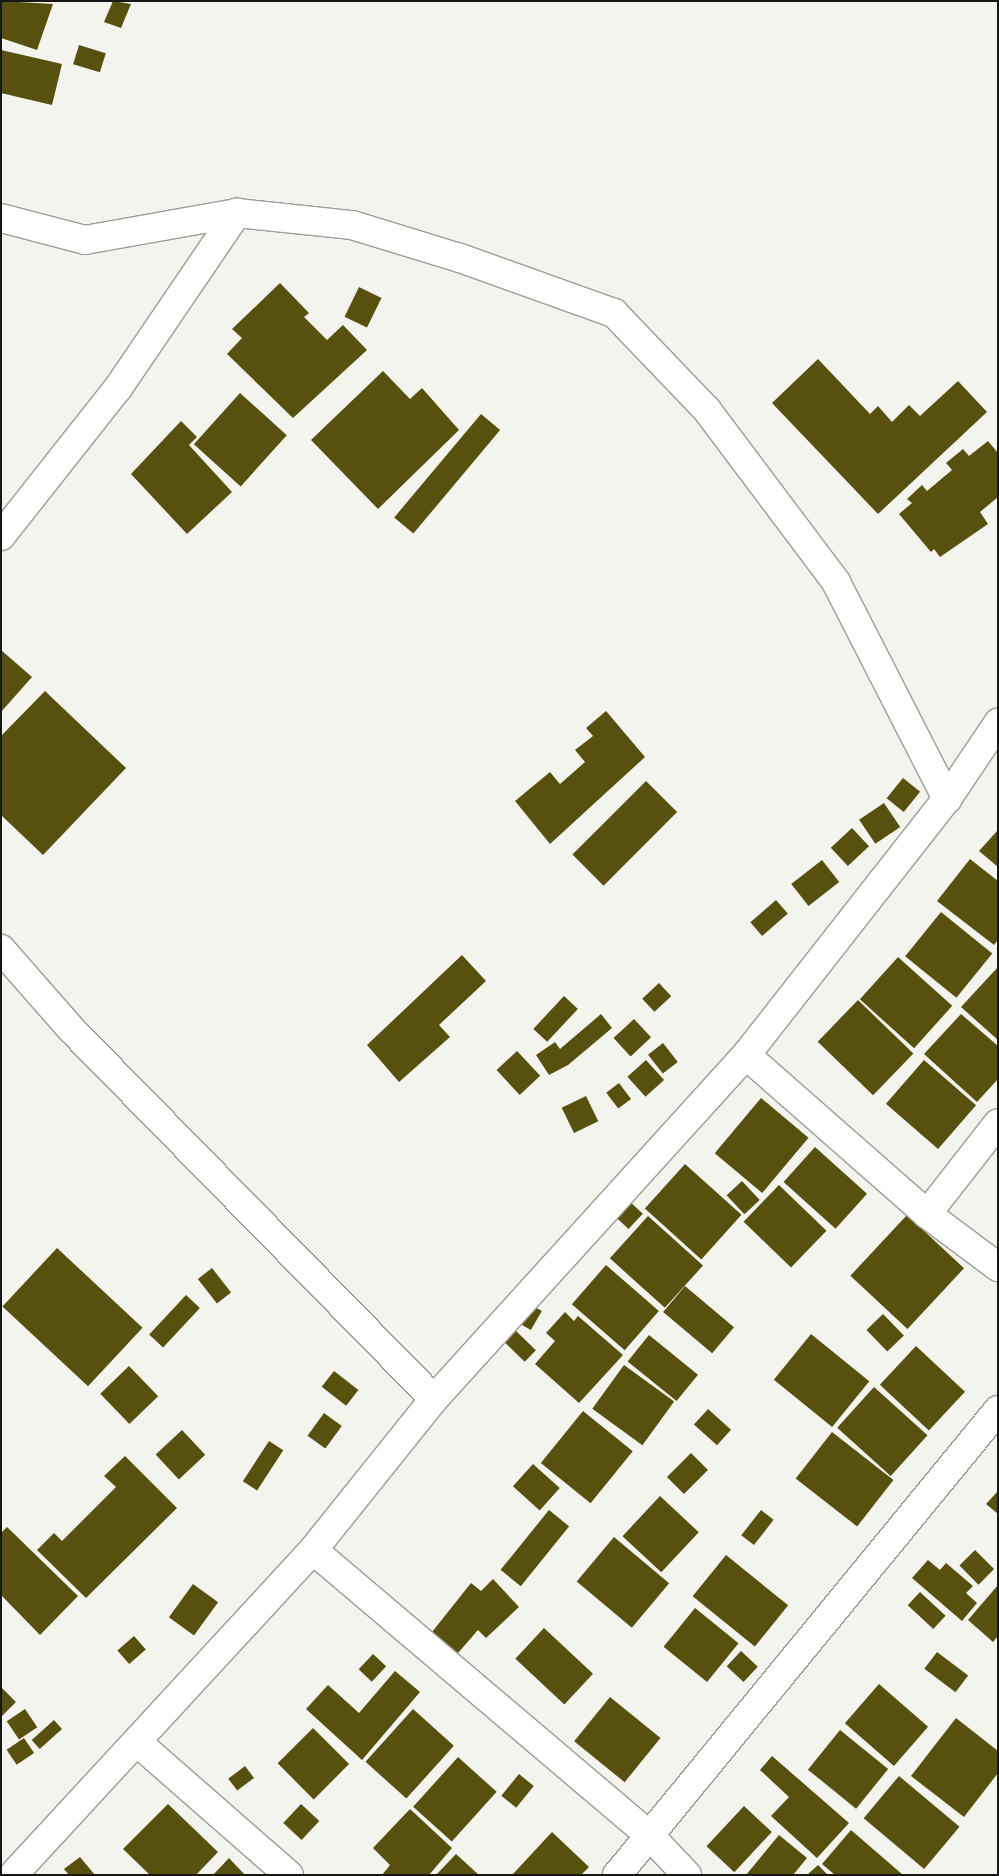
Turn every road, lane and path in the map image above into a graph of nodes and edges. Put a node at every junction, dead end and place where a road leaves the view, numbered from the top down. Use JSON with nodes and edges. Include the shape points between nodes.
{"nodes":[{"id":1,"x":237,"y":213,"type":"junction"},
{"id":2,"x":1,"y":218,"type":"edge"},
{"id":3,"x":1,"y":536,"type":"edge"},
{"id":4,"x":998,"y":723,"type":"edge"},
{"id":5,"x":947,"y":799,"type":"junction"},
{"id":6,"x":1,"y":949,"type":"edge"},
{"id":7,"x":746,"y":1055,"type":"junction"},
{"id":8,"x":998,"y":1123,"type":"edge"},
{"id":9,"x":927,"y":1214,"type":"junction"},
{"id":10,"x":998,"y":1267,"type":"edge"},
{"id":11,"x":434,"y":1399,"type":"junction"},
{"id":12,"x":998,"y":1410,"type":"edge"},
{"id":13,"x":313,"y":1550,"type":"junction"},
{"id":14,"x":136,"y":1742,"type":"junction"},
{"id":15,"x":650,"y":1836,"type":"junction"},
{"id":16,"x":13,"y":1875,"type":"edge"},
{"id":17,"x":288,"y":1875,"type":"edge"},
{"id":18,"x":618,"y":1875,"type":"edge"},
{"id":19,"x":687,"y":1875,"type":"edge"}],
"edges":[{"from":1,"to":2,"type":"street","via":[[85,240]]},
{"from":1,"to":3,"type":"street","via":[[118,388]]},
{"from":1,"to":5,"type":"street","via":[[352,225],[460,258],[614,313],[707,410],[836,582]]},
{"from":4,"to":5,"type":"street"},
{"from":5,"to":7,"type":"street"},
{"from":6,"to":11,"type":"street","via":[[71,1030]]},
{"from":7,"to":9,"type":"street"},
{"from":7,"to":11,"type":"street"},
{"from":8,"to":9,"type":"street"},
{"from":9,"to":10,"type":"street"},
{"from":11,"to":13,"type":"street"},
{"from":12,"to":15,"type":"street"},
{"from":13,"to":14,"type":"street"},
{"from":13,"to":15,"type":"street"},
{"from":14,"to":16,"type":"street"},
{"from":14,"to":17,"type":"street"},
{"from":15,"to":18,"type":"street"},
{"from":15,"to":19,"type":"street"}]}
